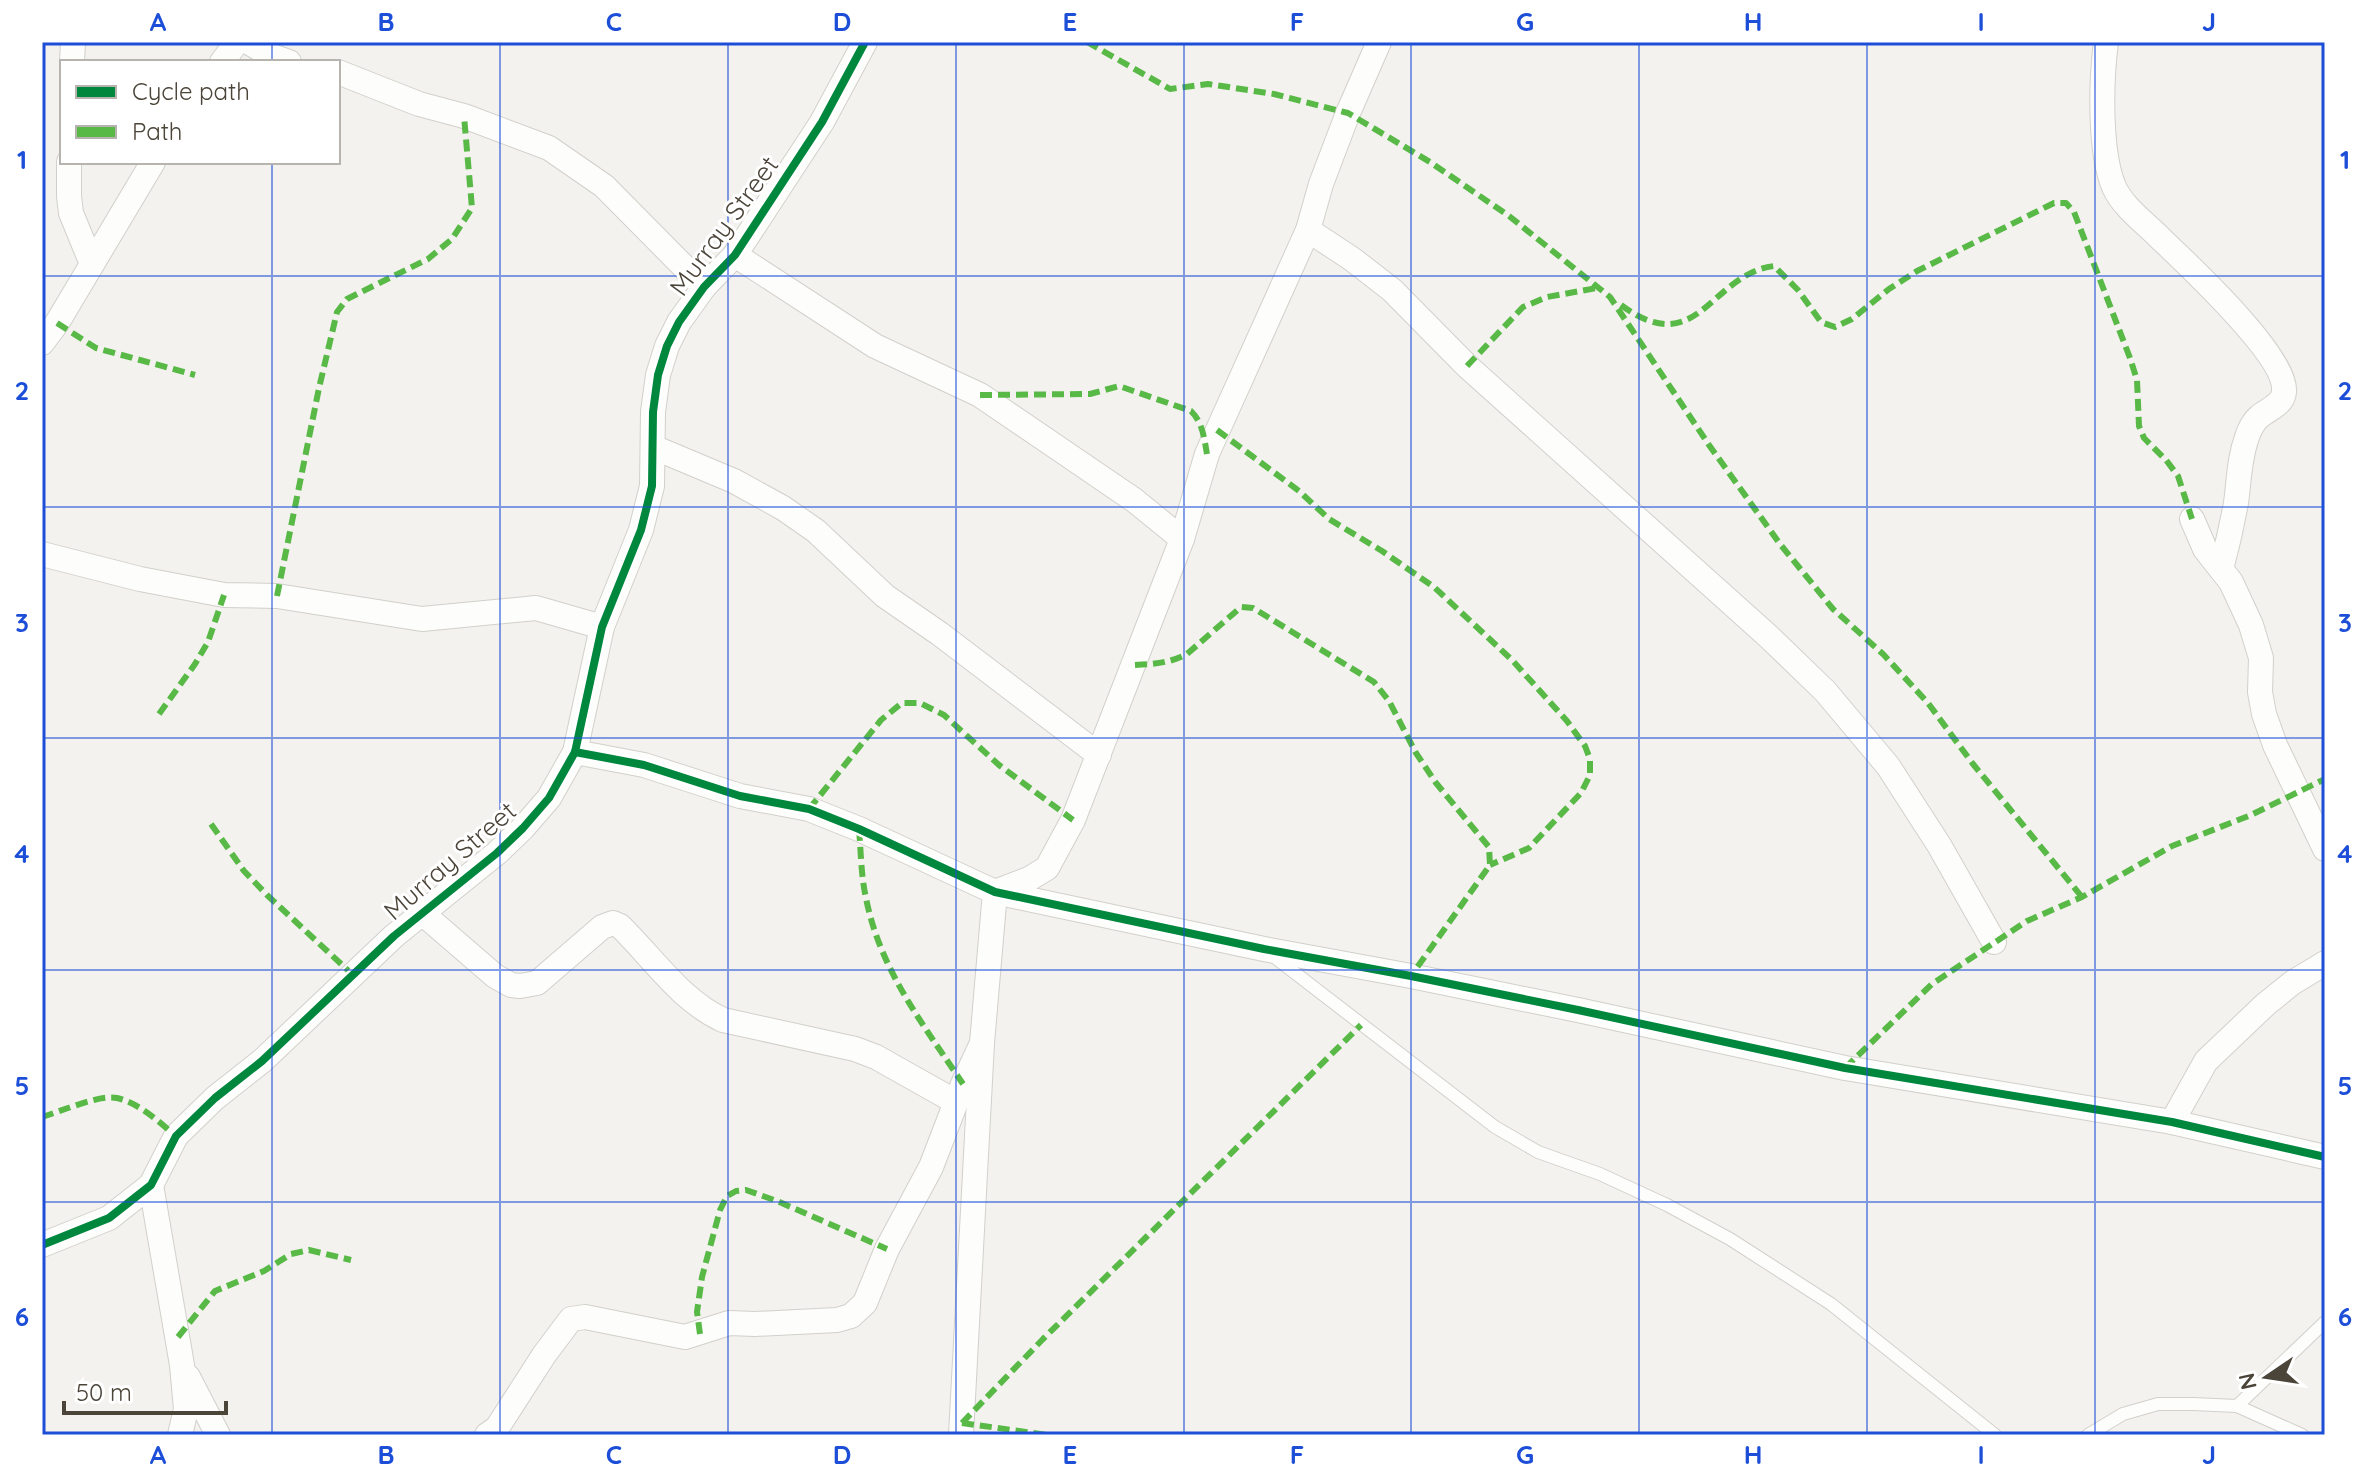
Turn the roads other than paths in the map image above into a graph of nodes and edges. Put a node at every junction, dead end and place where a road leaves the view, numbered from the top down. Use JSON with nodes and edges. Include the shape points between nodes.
{"nodes":[{"id":1,"x":237,"y":42,"type":"edge"},
{"id":2,"x":248,"y":42,"type":"edge"},
{"id":3,"x":865,"y":42,"type":"edge"},
{"id":4,"x":1379,"y":42,"type":"edge"},
{"id":5,"x":2106,"y":42,"type":"edge"},
{"id":6,"x":224,"y":60,"type":"edge"},
{"id":7,"x":283,"y":60,"type":"edge"},
{"id":8,"x":340,"y":73,"type":"edge"},
{"id":9,"x":69,"y":164,"type":"edge"},
{"id":10,"x":152,"y":164,"type":"edge"},
{"id":11,"x":1308,"y":230,"type":"junction"},
{"id":12,"x":735,"y":255,"type":"junction"},
{"id":13,"x":92,"y":264,"type":"junction"},
{"id":14,"x":704,"y":287,"type":"junction"},
{"id":15,"x":42,"y":343,"type":"edge"},
{"id":16,"x":653,"y":447,"type":"junction"},
{"id":17,"x":2192,"y":519,"type":"dead end"},
{"id":18,"x":1182,"y":539,"type":"junction"},
{"id":19,"x":42,"y":554,"type":"edge"},
{"id":20,"x":2221,"y":569,"type":"junction"},
{"id":21,"x":602,"y":627,"type":"junction"},
{"id":22,"x":575,"y":752,"type":"junction"},
{"id":23,"x":1099,"y":755,"type":"junction"},
{"id":24,"x":2325,"y":849,"type":"edge"},
{"id":25,"x":995,"y":892,"type":"junction"},
{"id":26,"x":422,"y":913,"type":"junction"},
{"id":27,"x":1994,"y":942,"type":"dead end"},
{"id":28,"x":1264,"y":949,"type":"junction"},
{"id":29,"x":2325,"y":963,"type":"edge"},
{"id":30,"x":982,"y":1043,"type":"junction"},
{"id":31,"x":956,"y":1102,"type":"junction"},
{"id":32,"x":2172,"y":1122,"type":"junction"},
{"id":33,"x":2325,"y":1157,"type":"edge"},
{"id":34,"x":151,"y":1185,"type":"junction"},
{"id":35,"x":42,"y":1245,"type":"edge"},
{"id":36,"x":2325,"y":1322,"type":"edge"},
{"id":37,"x":182,"y":1365,"type":"junction"},
{"id":38,"x":2237,"y":1406,"type":"junction"},
{"id":39,"x":180,"y":1435,"type":"edge"},
{"id":40,"x":218,"y":1435,"type":"edge"},
{"id":41,"x":487,"y":1435,"type":"edge"},
{"id":42,"x":961,"y":1435,"type":"edge"},
{"id":43,"x":1995,"y":1435,"type":"edge"},
{"id":44,"x":2088,"y":1435,"type":"edge"},
{"id":45,"x":2302,"y":1435,"type":"edge"}],
"edges":[{"from":1,"to":6,"type":"street"},
{"from":2,"to":7,"type":"street"},
{"from":3,"to":12,"type":"street","name":"Murray Street","via":[[822,122]]},
{"from":4,"to":11,"type":"street","via":[[1321,184]]},
{"from":5,"to":20,"type":"street","via":[[2101,81],[2108,167],[2115,189],[2238,318],[2283,381],[2285,394],[2279,403],[2247,434]]},
{"from":8,"to":14,"type":"street","via":[[549,148],[604,186]]},
{"from":9,"to":13,"type":"street","via":[[71,213]]},
{"from":10,"to":13,"type":"street"},
{"from":11,"to":18,"type":"street","via":[[1207,454]]},
{"from":11,"to":27,"type":"street","via":[[1392,290],[1467,366],[1825,691],[1888,766]]},
{"from":12,"to":14,"type":"street","name":"Murray Street"},
{"from":12,"to":18,"type":"street","via":[[875,346],[980,395]]},
{"from":13,"to":15,"type":"street"},
{"from":14,"to":16,"type":"street","name":"Murray Street","via":[[667,346],[658,375]]},
{"from":16,"to":21,"type":"street","name":"Murray Street","via":[[652,486],[641,530]]},
{"from":16,"to":23,"type":"street","via":[[783,508],[816,531],[885,596]]},
{"from":17,"to":20,"type":"street"},
{"from":18,"to":23,"type":"street"},
{"from":19,"to":21,"type":"street","via":[[224,595],[277,596],[422,619],[536,608]]},
{"from":20,"to":24,"type":"street","via":[[2241,600],[2257,641],[2260,692],[2275,745]]},
{"from":21,"to":22,"type":"street","name":"Murray Street"},
{"from":22,"to":25,"type":"street","via":[[809,809]]},
{"from":22,"to":26,"type":"street","name":"Murray Street","via":[[549,798],[523,828]]},
{"from":23,"to":25,"type":"street","via":[[1047,868]]},
{"from":25,"to":28,"type":"street"},
{"from":25,"to":30,"type":"street"},
{"from":26,"to":31,"type":"street","via":[[495,976],[520,986],[537,983],[587,938],[613,923],[708,1013],[855,1049]]},
{"from":26,"to":34,"type":"street","name":"Murray Street","via":[[176,1136]]},
{"from":28,"to":32,"type":"street","via":[[1845,1068]]},
{"from":28,"to":43,"type":"lane","via":[[1495,1127],[1538,1152],[1600,1174],[1730,1239],[1831,1304]]},
{"from":29,"to":32,"type":"street","via":[[2266,1004],[2206,1061]]},
{"from":30,"to":31,"type":"street"},
{"from":30,"to":42,"type":"street"},
{"from":31,"to":41,"type":"street","via":[[931,1167],[865,1303],[851,1316],[729,1323],[685,1337],[585,1317],[571,1319]]},
{"from":32,"to":33,"type":"street"},
{"from":34,"to":35,"type":"street","name":"Murray Street","via":[[109,1218]]},
{"from":34,"to":37,"type":"street"},
{"from":36,"to":38,"type":"lane"},
{"from":37,"to":39,"type":"street","via":[[186,1409]]},
{"from":37,"to":40,"type":"street"},
{"from":38,"to":44,"type":"lane","via":[[2158,1404],[2123,1414]]},
{"from":38,"to":45,"type":"lane"}]}
